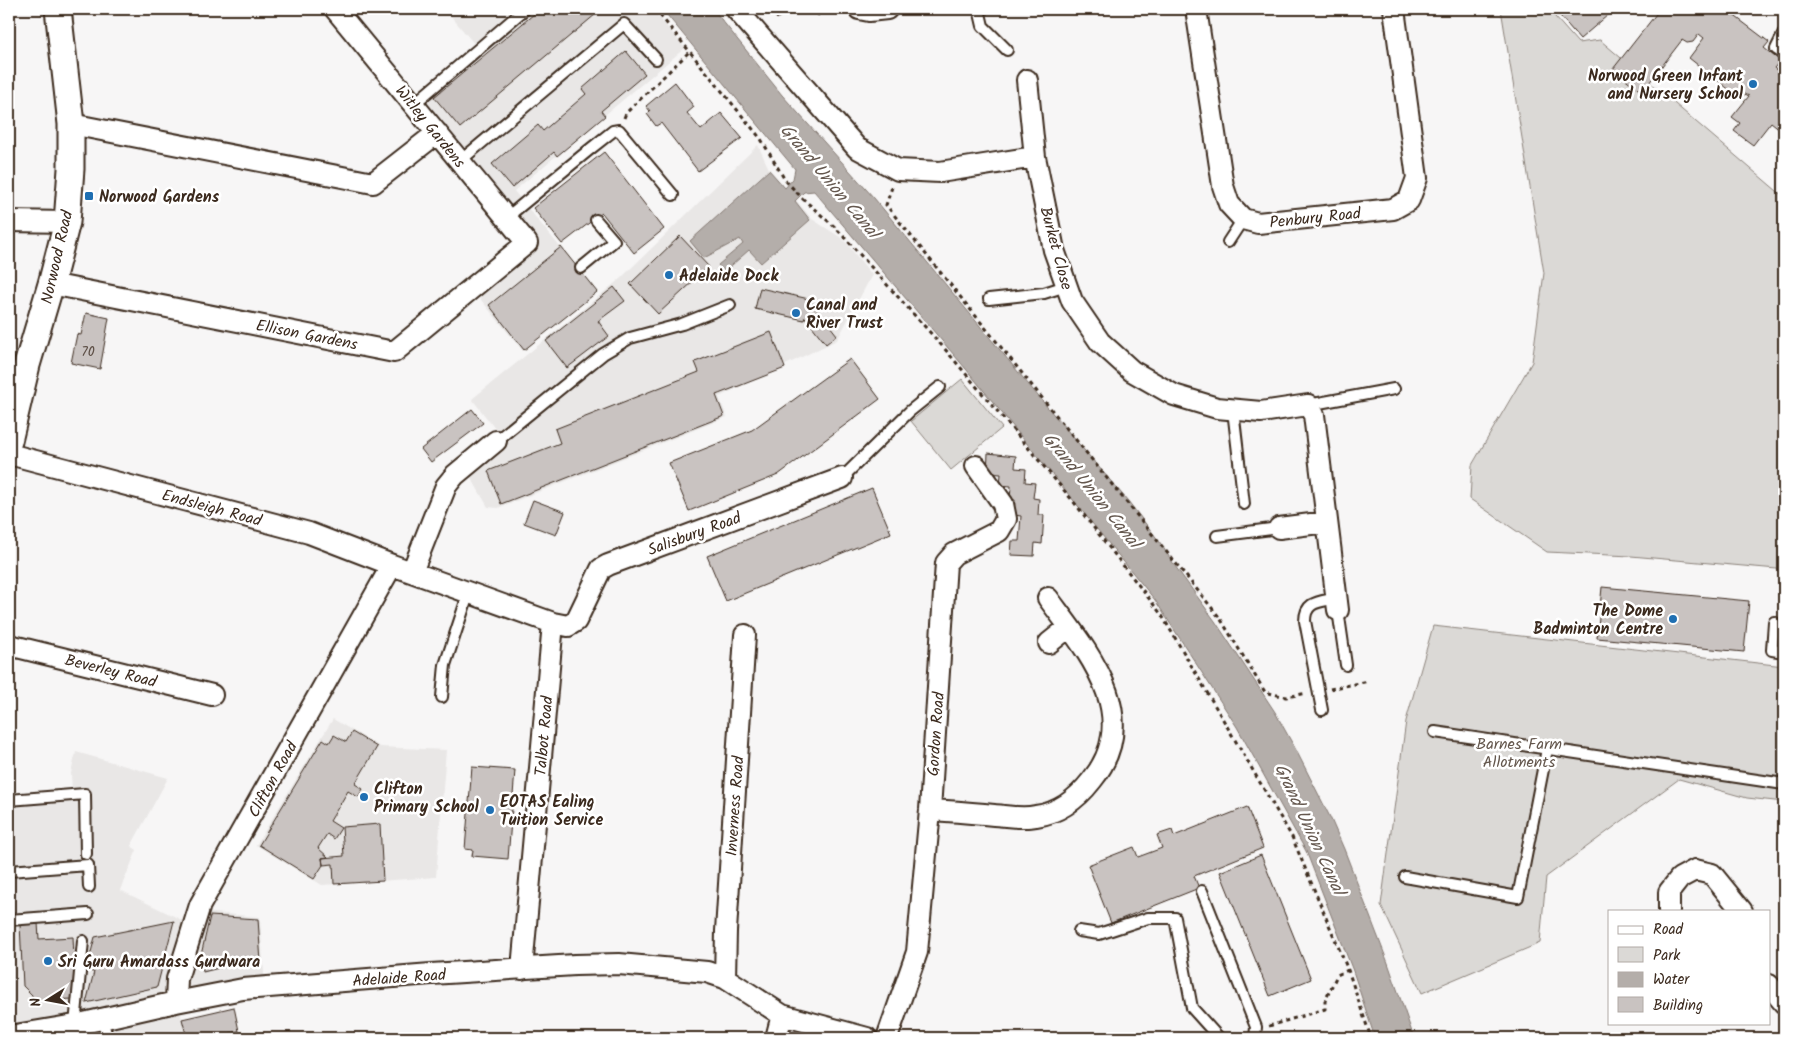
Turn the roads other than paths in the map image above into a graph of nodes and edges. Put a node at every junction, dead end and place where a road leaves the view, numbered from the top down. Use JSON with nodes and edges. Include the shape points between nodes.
{"nodes":[{"id":1,"x":58,"y":9,"type":"edge"},
{"id":2,"x":335,"y":9,"type":"edge"},
{"id":3,"x":525,"y":9,"type":"edge"},
{"id":4,"x":736,"y":9,"type":"edge"},
{"id":5,"x":858,"y":9,"type":"edge"},
{"id":6,"x":887,"y":9,"type":"edge"},
{"id":7,"x":979,"y":9,"type":"edge"},
{"id":8,"x":1196,"y":9,"type":"edge"},
{"id":9,"x":1394,"y":9,"type":"edge"},
{"id":10,"x":1784,"y":33,"type":"edge"},
{"id":11,"x":1007,"y":50,"type":"dead end"},
{"id":12,"x":1784,"y":54,"type":"edge"},
{"id":13,"x":656,"y":59,"type":"dead end"},
{"id":14,"x":1027,"y":80,"type":"dead end"},
{"id":15,"x":414,"y":104,"type":"junction"},
{"id":16,"x":71,"y":124,"type":"junction"},
{"id":17,"x":437,"y":133,"type":"junction"},
{"id":18,"x":1035,"y":157,"type":"junction"},
{"id":19,"x":460,"y":161,"type":"junction"},
{"id":20,"x":673,"y":195,"type":"dead end"},
{"id":21,"x":506,"y":218,"type":"junction"},
{"id":22,"x":1243,"y":219,"type":"junction"},
{"id":23,"x":596,"y":220,"type":"dead end"},
{"id":24,"x":9,"y":221,"type":"edge"},
{"id":25,"x":66,"y":222,"type":"junction"},
{"id":26,"x":1228,"y":242,"type":"dead end"},
{"id":27,"x":527,"y":243,"type":"joint"},
{"id":28,"x":581,"y":268,"type":"dead end"},
{"id":29,"x":51,"y":284,"type":"junction"},
{"id":30,"x":1066,"y":286,"type":"junction"},
{"id":31,"x":989,"y":300,"type":"dead end"},
{"id":32,"x":730,"y":305,"type":"dead end"},
{"id":33,"x":940,"y":387,"type":"dead end"},
{"id":34,"x":1394,"y":389,"type":"dead end"},
{"id":35,"x":1308,"y":405,"type":"junction"},
{"id":36,"x":1233,"y":410,"type":"junction"},
{"id":37,"x":9,"y":441,"type":"edge"},
{"id":38,"x":496,"y":441,"type":"joint"},
{"id":39,"x":9,"y":454,"type":"edge"},
{"id":40,"x":976,"y":466,"type":"dead end"},
{"id":41,"x":842,"y":478,"type":"joint"},
{"id":42,"x":1244,"y":504,"type":"dead end"},
{"id":43,"x":1327,"y":522,"type":"junction"},
{"id":44,"x":1279,"y":528,"type":"joint"},
{"id":45,"x":1217,"y":536,"type":"dead end"},
{"id":46,"x":392,"y":565,"type":"junction"},
{"id":47,"x":412,"y":572,"type":"junction"},
{"id":48,"x":469,"y":592,"type":"junction"},
{"id":49,"x":1048,"y":598,"type":"dead end"},
{"id":50,"x":1338,"y":604,"type":"junction"},
{"id":51,"x":576,"y":621,"type":"joint"},
{"id":52,"x":1774,"y":622,"type":"dead end"},
{"id":53,"x":552,"y":623,"type":"junction"},
{"id":54,"x":1070,"y":627,"type":"junction"},
{"id":55,"x":745,"y":635,"type":"dead end"},
{"id":56,"x":1049,"y":644,"type":"dead end"},
{"id":57,"x":9,"y":645,"type":"edge"},
{"id":58,"x":1784,"y":652,"type":"edge"},
{"id":59,"x":1346,"y":665,"type":"dead end"},
{"id":60,"x":212,"y":695,"type":"dead end"},
{"id":61,"x":442,"y":697,"type":"dead end"},
{"id":62,"x":1322,"y":710,"type":"dead end"},
{"id":63,"x":1435,"y":732,"type":"dead end"},
{"id":64,"x":1547,"y":750,"type":"junction"},
{"id":65,"x":1784,"y":784,"type":"edge"},
{"id":66,"x":9,"y":800,"type":"edge"},
{"id":67,"x":930,"y":810,"type":"junction"},
{"id":68,"x":86,"y":854,"type":"dead end"},
{"id":69,"x":9,"y":871,"type":"edge"},
{"id":70,"x":1405,"y":877,"type":"dead end"},
{"id":71,"x":89,"y":887,"type":"dead end"},
{"id":72,"x":1202,"y":891,"type":"dead end"},
{"id":73,"x":1669,"y":910,"type":"edge"},
{"id":74,"x":1741,"y":910,"type":"edge"},
{"id":75,"x":88,"y":914,"type":"dead end"},
{"id":76,"x":9,"y":920,"type":"edge"},
{"id":77,"x":1079,"y":930,"type":"dead end"},
{"id":78,"x":83,"y":941,"type":"dead end"},
{"id":79,"x":522,"y":969,"type":"junction"},
{"id":80,"x":725,"y":978,"type":"junction"},
{"id":81,"x":1770,"y":986,"type":"edge"},
{"id":82,"x":176,"y":1002,"type":"junction"},
{"id":83,"x":1784,"y":1004,"type":"edge"},
{"id":84,"x":782,"y":1015,"type":"junction"},
{"id":85,"x":101,"y":1019,"type":"junction"},
{"id":86,"x":76,"y":1025,"type":"junction"},
{"id":87,"x":9,"y":1036,"type":"edge"},
{"id":88,"x":108,"y":1038,"type":"edge"},
{"id":89,"x":776,"y":1038,"type":"edge"},
{"id":90,"x":867,"y":1038,"type":"edge"},
{"id":91,"x":887,"y":1038,"type":"edge"},
{"id":92,"x":1218,"y":1038,"type":"edge"},
{"id":93,"x":1255,"y":1038,"type":"edge"}],
"edges":[{"from":1,"to":16,"type":"street","name":"Norwood Road"},
{"from":2,"to":15,"type":"street","name":"Witley Gardens"},
{"from":3,"to":15,"type":"lane"},
{"from":4,"to":18,"type":"street","via":[[857,148],[898,170],[940,172]]},
{"from":5,"to":6,"type":"street"},
{"from":7,"to":11,"type":"lane","via":[[983,26]]},
{"from":8,"to":22,"type":"street","via":[[1223,186],[1229,204]]},
{"from":9,"to":22,"type":"street","name":"Penbury Road","via":[[1417,178],[1409,200],[1392,209],[1258,223]]},
{"from":10,"to":12,"type":"lane","via":[[1776,48]]},
{"from":13,"to":19,"type":"lane","via":[[624,24]]},
{"from":14,"to":18,"type":"street","name":"Burket Close"},
{"from":15,"to":17,"type":"street","name":"Witley Gardens"},
{"from":16,"to":17,"type":"street","via":[[373,183]]},
{"from":16,"to":25,"type":"street","name":"Norwood Road"},
{"from":17,"to":19,"type":"street","name":"Witley Gardens"},
{"from":18,"to":30,"type":"street","name":"Burket Close","via":[[1054,250]]},
{"from":19,"to":21,"type":"street","name":"Witley Gardens"},
{"from":20,"to":21,"type":"lane","via":[[619,130],[613,131],[563,177]]},
{"from":21,"to":27,"type":"street","name":"Witley Gardens"},
{"from":22,"to":26,"type":"lane"},
{"from":23,"to":28,"type":"lane","via":[[614,241]]},
{"from":24,"to":25,"type":"street"},
{"from":25,"to":29,"type":"street","name":"Norwood Road"},
{"from":27,"to":29,"type":"street","name":"Ellison Gardens","via":[[394,352]]},
{"from":29,"to":37,"type":"street","name":"Norwood Road","via":[[20,378]]},
{"from":30,"to":31,"type":"lane","via":[[1044,293]]},
{"from":30,"to":36,"type":"street","name":"Burket Close","via":[[1072,301],[1100,342],[1132,370],[1174,395]]},
{"from":32,"to":38,"type":"lane","via":[[682,324],[630,338],[603,354]]},
{"from":33,"to":41,"type":"lane","via":[[910,411]]},
{"from":34,"to":35,"type":"lane"},
{"from":35,"to":36,"type":"street","name":"Burket Close","via":[[1261,412]]},
{"from":35,"to":43,"type":"street","via":[[1314,415]]},
{"from":36,"to":42,"type":"lane"},
{"from":38,"to":47,"type":"street","via":[[446,486]]},
{"from":39,"to":46,"type":"street","name":"Endsleigh Road","via":[[309,532]]},
{"from":40,"to":67,"type":"street","name":"Gordon Road","via":[[1003,504],[1006,519],[999,531],[954,554],[946,564]]},
{"from":41,"to":51,"type":"street","name":"Salisbury Road","via":[[608,565],[601,569]]},
{"from":43,"to":44,"type":"street"},
{"from":43,"to":50,"type":"street"},
{"from":44,"to":45,"type":"lane"},
{"from":46,"to":47,"type":"street","name":"Endsleigh Road"},
{"from":46,"to":82,"type":"street","name":"Clifton Road","via":[[200,905],[176,979]]},
{"from":47,"to":48,"type":"street","name":"Endsleigh Road"},
{"from":48,"to":53,"type":"street","name":"Endsleigh Road"},
{"from":48,"to":61,"type":"lane","via":[[445,665]]},
{"from":49,"to":54,"type":"street"},
{"from":50,"to":59,"type":"lane"},
{"from":50,"to":62,"type":"lane","via":[[1314,604],[1305,612]]},
{"from":51,"to":53,"type":"street","name":"Endsleigh Road","via":[[568,626]]},
{"from":52,"to":58,"type":"lane","via":[[1772,650]]},
{"from":53,"to":79,"type":"street","name":"Talbot Road"},
{"from":54,"to":56,"type":"street"},
{"from":54,"to":67,"type":"street","via":[[1100,672],[1109,696],[1113,721],[1110,746],[1101,769],[1082,793],[1060,808],[1036,816]]},
{"from":55,"to":80,"type":"street","name":"Inverness Road"},
{"from":57,"to":60,"type":"street","name":"Beverley Road"},
{"from":63,"to":64,"type":"lane"},
{"from":64,"to":65,"type":"lane"},
{"from":64,"to":70,"type":"lane","via":[[1518,896]]},
{"from":66,"to":68,"type":"lane","via":[[85,794]]},
{"from":67,"to":91,"type":"street","name":"Gordon Road","via":[[917,952]]},
{"from":69,"to":71,"type":"lane","via":[[88,865]]},
{"from":72,"to":93,"type":"lane","via":[[1256,1027]]},
{"from":73,"to":74,"type":"street","via":[[1669,892],[1680,878],[1695,870],[1712,874]]},
{"from":75,"to":76,"type":"lane"},
{"from":77,"to":92,"type":"lane","via":[[1099,934],[1148,918],[1175,918],[1192,1008]]},
{"from":78,"to":86,"type":"lane"},
{"from":79,"to":80,"type":"street","name":"Adelaide Road","via":[[619,964],[707,972]]},
{"from":79,"to":82,"type":"street","name":"Adelaide Road","via":[[279,985]]},
{"from":80,"to":84,"type":"street","name":"Adelaide Road"},
{"from":81,"to":83,"type":"street"},
{"from":82,"to":85,"type":"street","name":"Adelaide Road"},
{"from":84,"to":89,"type":"street"},
{"from":84,"to":90,"type":"street","name":"Adelaide Road"},
{"from":85,"to":86,"type":"street","name":"Adelaide Road"},
{"from":85,"to":88,"type":"lane"},
{"from":86,"to":87,"type":"street","name":"Adelaide Road"}]}
